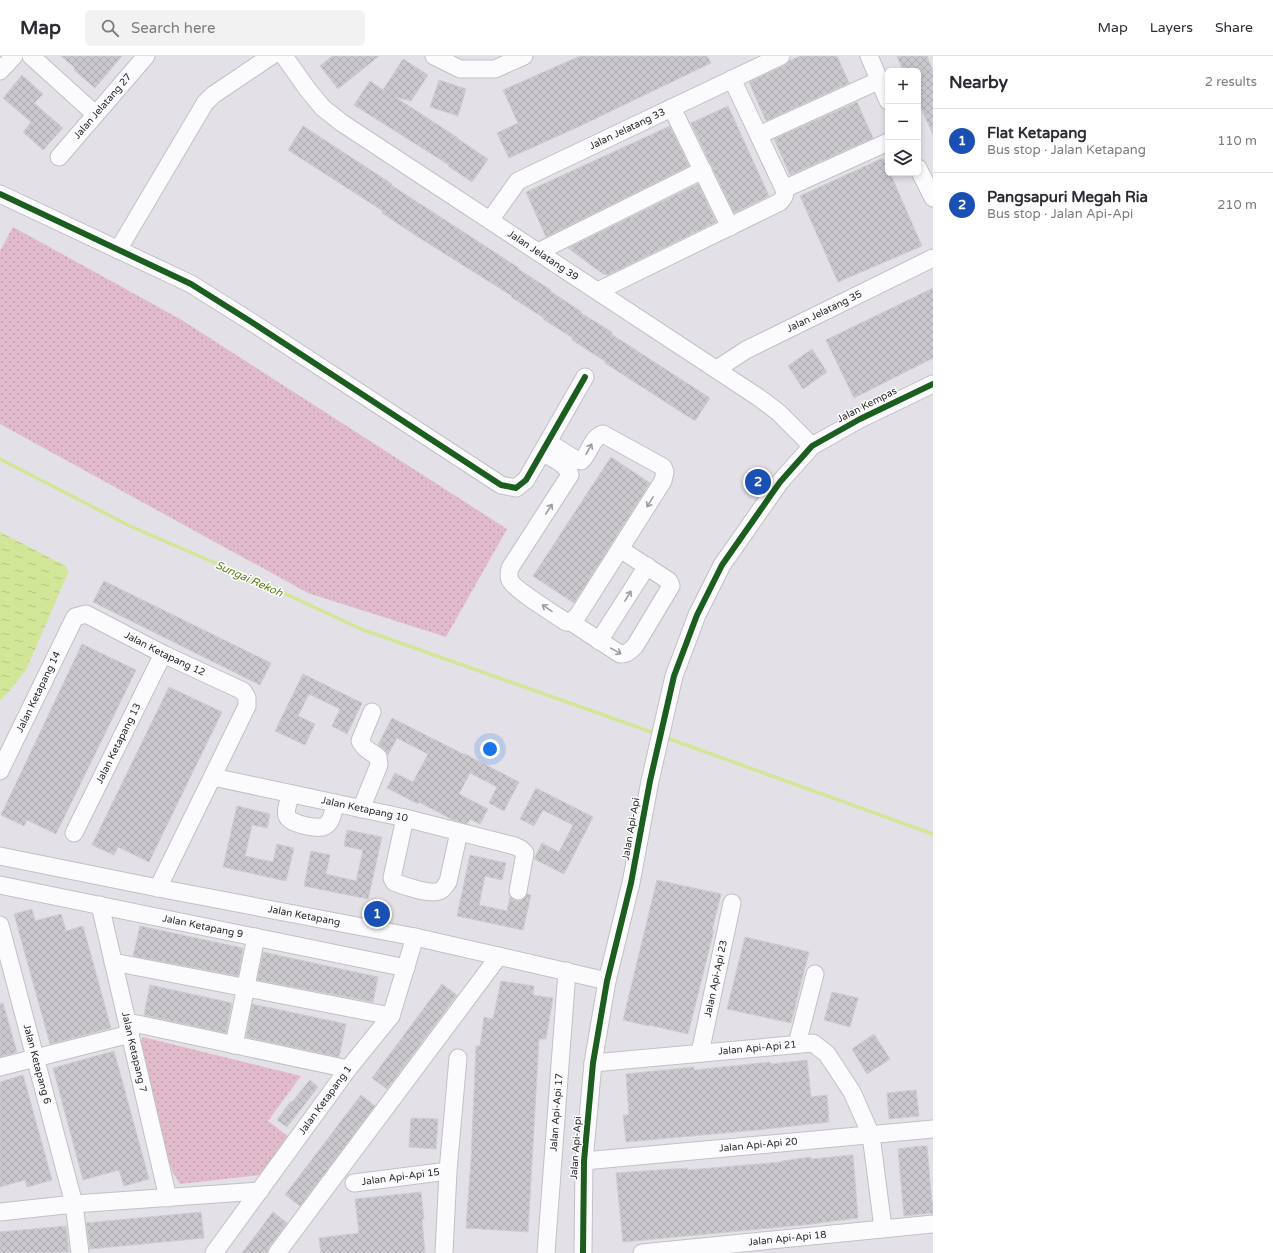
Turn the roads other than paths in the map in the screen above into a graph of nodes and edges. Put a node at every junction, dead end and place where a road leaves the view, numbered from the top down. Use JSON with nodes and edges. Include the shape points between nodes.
{"nodes":[{"id":1,"x":14,"y":56,"type":"edge"},
{"id":2,"x":31,"y":56,"type":"edge"},
{"id":3,"x":146,"y":56,"type":"edge"},
{"id":4,"x":271,"y":56,"type":"edge"},
{"id":5,"x":284,"y":56,"type":"edge"},
{"id":6,"x":434,"y":56,"type":"edge"},
{"id":7,"x":524,"y":56,"type":"edge"},
{"id":8,"x":869,"y":56,"type":"edge"},
{"id":9,"x":775,"y":57,"type":"edge"},
{"id":10,"x":0,"y":71,"type":"edge"},
{"id":11,"x":732,"y":79,"type":"junction"},
{"id":12,"x":880,"y":80,"type":"junction"},
{"id":13,"x":885,"y":93,"type":"edge"},
{"id":14,"x":672,"y":108,"type":"junction"},
{"id":15,"x":94,"y":114,"type":"junction"},
{"id":16,"x":758,"y":135,"type":"junction"},
{"id":17,"x":885,"y":143,"type":"edge"},
{"id":18,"x":59,"y":156,"type":"dead end"},
{"id":19,"x":703,"y":170,"type":"junction"},
{"id":20,"x":921,"y":174,"type":"edge"},
{"id":21,"x":784,"y":193,"type":"junction"},
{"id":22,"x":0,"y":194,"type":"edge"},
{"id":23,"x":933,"y":198,"type":"edge"},
{"id":24,"x":490,"y":220,"type":"junction"},
{"id":25,"x":730,"y":227,"type":"junction"},
{"id":26,"x":118,"y":250,"type":"junction"},
{"id":27,"x":538,"y":252,"type":"junction"},
{"id":28,"x":933,"y":258,"type":"edge"},
{"id":29,"x":598,"y":291,"type":"junction"},
{"id":30,"x":717,"y":369,"type":"junction"},
{"id":31,"x":585,"y":377,"type":"dead end"},
{"id":32,"x":933,"y":384,"type":"edge"},
{"id":33,"x":812,"y":446,"type":"junction"},
{"id":34,"x":545,"y":447,"type":"junction"},
{"id":35,"x":620,"y":549,"type":"junction"},
{"id":36,"x":646,"y":566,"type":"junction"},
{"id":37,"x":79,"y":615,"type":"joint"},
{"id":38,"x":571,"y":622,"type":"junction"},
{"id":39,"x":599,"y":641,"type":"junction"},
{"id":40,"x":163,"y":654,"type":"junction"},
{"id":41,"x":372,"y":712,"type":"dead end"},
{"id":42,"x":0,"y":771,"type":"edge"},
{"id":43,"x":213,"y":777,"type":"junction"},
{"id":44,"x":291,"y":794,"type":"junction"},
{"id":45,"x":335,"y":803,"type":"junction"},
{"id":46,"x":361,"y":809,"type":"junction"},
{"id":47,"x":405,"y":818,"type":"junction"},
{"id":48,"x":459,"y":832,"type":"junction"},
{"id":49,"x":74,"y":833,"type":"dead end"},
{"id":50,"x":0,"y":856,"type":"edge"},
{"id":51,"x":0,"y":885,"type":"edge"},
{"id":52,"x":158,"y":888,"type":"junction"},
{"id":53,"x":518,"y":891,"type":"dead end"},
{"id":54,"x":732,"y":903,"type":"dead end"},
{"id":55,"x":100,"y":905,"type":"junction"},
{"id":56,"x":0,"y":924,"type":"edge"},
{"id":57,"x":256,"y":937,"type":"junction"},
{"id":58,"x":415,"y":937,"type":"junction"},
{"id":59,"x":499,"y":956,"type":"junction"},
{"id":60,"x":113,"y":962,"type":"junction"},
{"id":61,"x":406,"y":968,"type":"junction"},
{"id":62,"x":567,"y":971,"type":"junction"},
{"id":63,"x":815,"y":974,"type":"dead end"},
{"id":64,"x":607,"y":981,"type":"junction"},
{"id":65,"x":246,"y":988,"type":"junction"},
{"id":66,"x":391,"y":1016,"type":"junction"},
{"id":67,"x":129,"y":1028,"type":"junction"},
{"id":68,"x":797,"y":1044,"type":"junction"},
{"id":69,"x":234,"y":1045,"type":"junction"},
{"id":70,"x":700,"y":1053,"type":"junction"},
{"id":71,"x":35,"y":1058,"type":"junction"},
{"id":72,"x":458,"y":1058,"type":"dead end"},
{"id":73,"x":593,"y":1063,"type":"junction"},
{"id":74,"x":0,"y":1067,"type":"edge"},
{"id":75,"x":348,"y":1069,"type":"junction"},
{"id":76,"x":933,"y":1129,"type":"edge"},
{"id":77,"x":871,"y":1135,"type":"junction"},
{"id":78,"x":584,"y":1161,"type":"junction"},
{"id":79,"x":448,"y":1171,"type":"junction"},
{"id":80,"x":354,"y":1183,"type":"dead end"},
{"id":81,"x":260,"y":1191,"type":"junction"},
{"id":82,"x":168,"y":1198,"type":"junction"},
{"id":83,"x":74,"y":1204,"type":"junction"},
{"id":84,"x":0,"y":1212,"type":"edge"},
{"id":85,"x":933,"y":1224,"type":"edge"},
{"id":86,"x":883,"y":1228,"type":"junction"},
{"id":87,"x":80,"y":1253,"type":"edge"},
{"id":88,"x":214,"y":1253,"type":"edge"},
{"id":89,"x":277,"y":1253,"type":"edge"},
{"id":90,"x":444,"y":1253,"type":"edge"},
{"id":91,"x":546,"y":1253,"type":"edge"},
{"id":92,"x":583,"y":1253,"type":"edge"},
{"id":93,"x":642,"y":1253,"type":"edge"}],
"edges":[{"from":1,"to":10,"type":"street"},
{"from":2,"to":15,"type":"street"},
{"from":3,"to":15,"type":"street","name":"Jalan Jelatang 27"},
{"from":4,"to":26,"type":"street","via":[[205,103]]},
{"from":5,"to":24,"type":"street","name":"Jalan Jelatang 39","via":[[323,108]]},
{"from":6,"to":7,"type":"street","via":[[460,69],[495,69]]},
{"from":8,"to":12,"type":"street"},
{"from":9,"to":11,"type":"street","name":"Jalan Jelatang 33"},
{"from":11,"to":14,"type":"street","name":"Jalan Jelatang 33"},
{"from":11,"to":16,"type":"street"},
{"from":12,"to":13,"type":"street"},
{"from":12,"to":16,"type":"street"},
{"from":14,"to":19,"type":"street"},
{"from":14,"to":24,"type":"street","name":"Jalan Jelatang 33","via":[[518,181]]},
{"from":15,"to":18,"type":"street","name":"Jalan Jelatang 27"},
{"from":16,"to":21,"type":"street"},
{"from":17,"to":21,"type":"street"},
{"from":19,"to":25,"type":"street"},
{"from":19,"to":27,"type":"street"},
{"from":20,"to":23,"type":"street"},
{"from":21,"to":25,"type":"street","via":[[780,202]]},
{"from":22,"to":26,"type":"street"},
{"from":24,"to":27,"type":"street","name":"Jalan Jelatang 39"},
{"from":25,"to":29,"type":"street"},
{"from":26,"to":34,"type":"street","via":[[191,284],[501,485],[516,488],[526,480]]},
{"from":27,"to":29,"type":"street","name":"Jalan Jelatang 39"},
{"from":28,"to":30,"type":"street","name":"Jalan Jelatang 35","via":[[746,350]]},
{"from":29,"to":30,"type":"street","name":"Jalan Jelatang 39"},
{"from":30,"to":33,"type":"street","name":"Jalan Jelatang 39","via":[[778,412]]},
{"from":31,"to":34,"type":"street"},
{"from":32,"to":33,"type":"street","name":"Jalan Kempas","via":[[860,418]]},
{"from":33,"to":64,"type":"street","name":"Jalan Api-Api","via":[[780,482],[722,565],[697,615],[674,676],[650,781],[631,883]]},
{"from":34,"to":35,"type":"street","one_way":true,"via":[[581,461],[596,437],[603,434],[663,468],[663,480]]},
{"from":38,"to":34,"type":"street","one_way":true,"via":[[566,622],[518,588],[510,580],[509,574],[510,568],[570,475],[569,470]]},
{"from":35,"to":36,"type":"street"},
{"from":35,"to":38,"type":"street"},
{"from":39,"to":36,"type":"street","one_way":true},
{"from":39,"to":36,"type":"street","one_way":true,"via":[[620,654],[625,654],[635,646],[672,586],[669,581]]},
{"from":37,"to":40,"type":"street","name":"Jalan Ketapang 12","via":[[86,614]]},
{"from":37,"to":42,"type":"street","name":"Jalan Ketapang 14","via":[[75,617]]},
{"from":38,"to":39,"type":"street"},
{"from":40,"to":43,"type":"street","name":"Jalan Ketapang 12","via":[[243,691],[247,698],[247,706]]},
{"from":40,"to":49,"type":"street","name":"Jalan Ketapang 13"},
{"from":41,"to":46,"type":"street","via":[[360,741],[378,757],[379,765]]},
{"from":43,"to":44,"type":"street","name":"Jalan Ketapang 10"},
{"from":43,"to":52,"type":"street"},
{"from":44,"to":45,"type":"street","name":"Jalan Ketapang 10"},
{"from":44,"to":45,"type":"street","via":[[287,809],[290,820],[319,828],[325,826],[332,817]]},
{"from":45,"to":46,"type":"street","name":"Jalan Ketapang 10"},
{"from":46,"to":47,"type":"street","name":"Jalan Ketapang 10"},
{"from":47,"to":48,"type":"street","name":"Jalan Ketapang 10"},
{"from":47,"to":48,"type":"street","via":[[392,878],[400,885],[431,892],[444,889],[448,882]]},
{"from":48,"to":53,"type":"street","name":"Jalan Ketapang 10","via":[[521,849],[525,853]]},
{"from":50,"to":52,"type":"street","name":"Jalan Ketapang"},
{"from":51,"to":55,"type":"street","name":"Jalan Ketapang 9"},
{"from":52,"to":58,"type":"street","name":"Jalan Ketapang"},
{"from":54,"to":70,"type":"street","name":"Jalan Api-Api 23"},
{"from":55,"to":57,"type":"street","name":"Jalan Ketapang 9"},
{"from":55,"to":60,"type":"street","name":"Jalan Ketapang 7"},
{"from":56,"to":71,"type":"street","name":"Jalan Ketapang 6"},
{"from":57,"to":61,"type":"street","name":"Jalan Ketapang 9"},
{"from":57,"to":65,"type":"street"},
{"from":58,"to":59,"type":"street","name":"Jalan Ketapang"},
{"from":58,"to":61,"type":"street","name":"Jalan Ketapang 1"},
{"from":59,"to":62,"type":"street","name":"Jalan Ketapang"},
{"from":59,"to":89,"type":"street"},
{"from":60,"to":65,"type":"street"},
{"from":60,"to":67,"type":"street","name":"Jalan Ketapang 7"},
{"from":61,"to":66,"type":"street","name":"Jalan Ketapang 1"},
{"from":62,"to":64,"type":"street","name":"Jalan Ketapang"},
{"from":62,"to":91,"type":"street","name":"Jalan Api-Api 17"},
{"from":63,"to":68,"type":"street"},
{"from":64,"to":73,"type":"street","name":"Jalan Api-Api"},
{"from":65,"to":66,"type":"street"},
{"from":65,"to":69,"type":"street"},
{"from":66,"to":75,"type":"street","name":"Jalan Ketapang 1"},
{"from":67,"to":69,"type":"street"},
{"from":67,"to":71,"type":"street"},
{"from":67,"to":82,"type":"street","name":"Jalan Ketapang 7"},
{"from":68,"to":70,"type":"street","name":"Jalan Api-Api 21"},
{"from":68,"to":77,"type":"street","name":"Jalan Api-Api 21","via":[[813,1043],[827,1054],[852,1092]]},
{"from":69,"to":75,"type":"street"},
{"from":70,"to":73,"type":"street","name":"Jalan Api-Api 21"},
{"from":71,"to":74,"type":"street"},
{"from":71,"to":83,"type":"street","name":"Jalan Ketapang 6"},
{"from":72,"to":79,"type":"street"},
{"from":73,"to":78,"type":"street","name":"Jalan Api-Api"},
{"from":75,"to":81,"type":"street","name":"Jalan Ketapang 1"},
{"from":76,"to":77,"type":"street","name":"Jalan Api-Api 20"},
{"from":77,"to":78,"type":"street","name":"Jalan Api-Api 20"},
{"from":77,"to":86,"type":"street","name":"Jalan Api-Api 21"},
{"from":78,"to":92,"type":"street","name":"Jalan Api-Api"},
{"from":79,"to":80,"type":"street","name":"Jalan Api-Api 15"},
{"from":79,"to":90,"type":"street"},
{"from":81,"to":82,"type":"street"},
{"from":81,"to":88,"type":"street","name":"Jalan Ketapang 1"},
{"from":82,"to":83,"type":"street"},
{"from":83,"to":84,"type":"street"},
{"from":83,"to":87,"type":"street","name":"Jalan Ketapang 6"},
{"from":85,"to":86,"type":"street","name":"Jalan Api-Api 18"},
{"from":86,"to":93,"type":"street","name":"Jalan Api-Api 18"}]}
